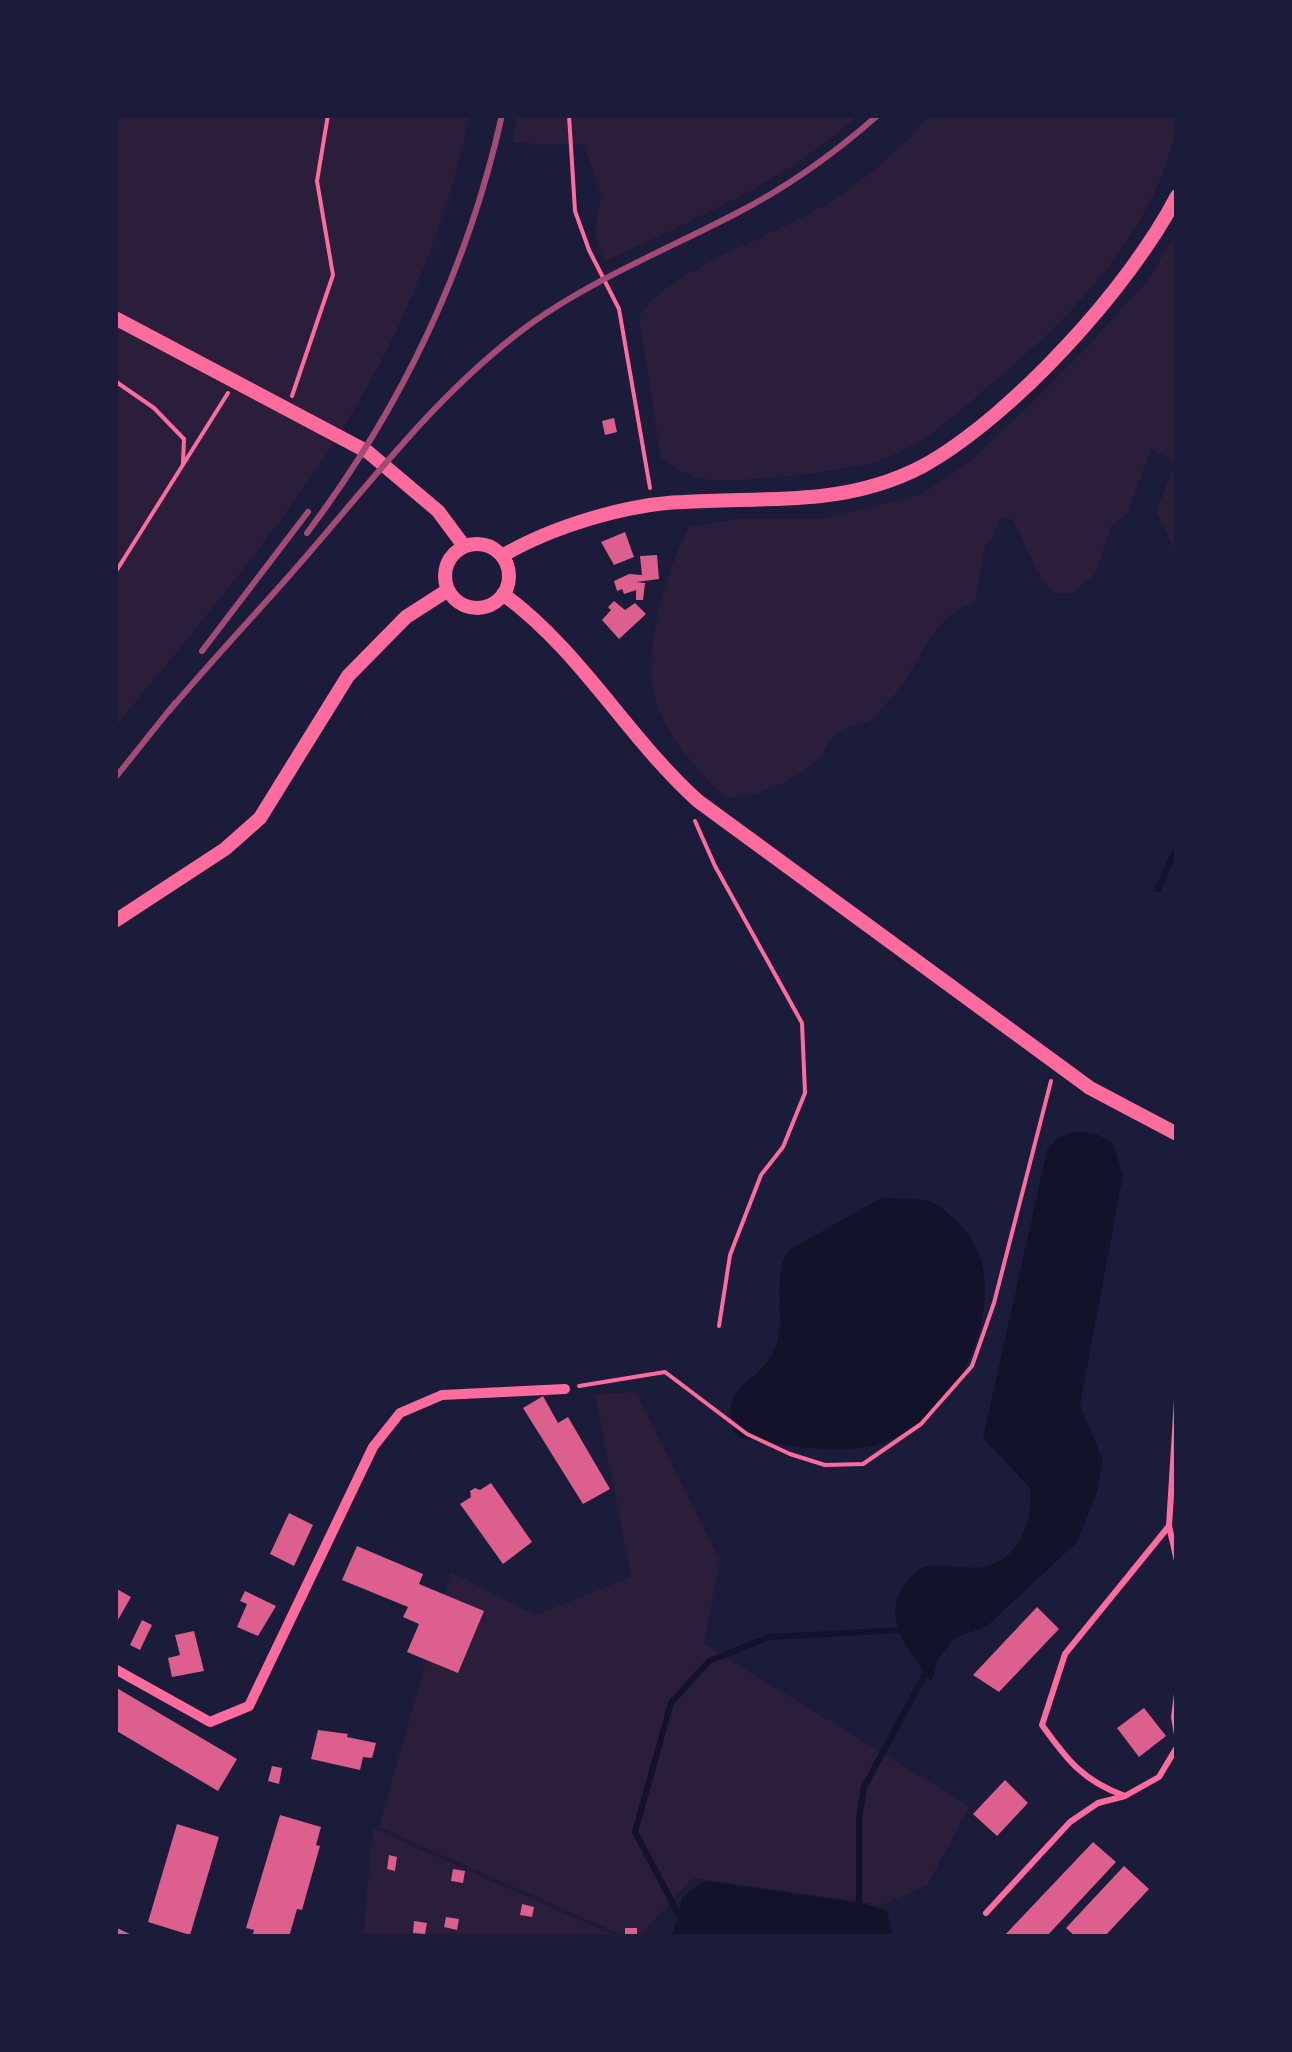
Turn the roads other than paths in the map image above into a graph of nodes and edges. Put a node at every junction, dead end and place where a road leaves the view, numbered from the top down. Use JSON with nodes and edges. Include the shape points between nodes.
{"nodes":[{"id":1,"x":1177,"y":196,"type":"edge"},
{"id":2,"x":115,"y":318,"type":"edge"},
{"id":3,"x":464,"y":546,"type":"junction"},
{"id":4,"x":502,"y":556,"type":"junction"},
{"id":5,"x":448,"y":590,"type":"junction"},
{"id":6,"x":503,"y":594,"type":"junction"},
{"id":7,"x":115,"y":921,"type":"edge"},
{"id":8,"x":1177,"y":1134,"type":"edge"},
{"id":9,"x":564,"y":1389,"type":"road end"},
{"id":10,"x":1177,"y":1400,"type":"edge"},
{"id":11,"x":1168,"y":1526,"type":"junction"},
{"id":12,"x":1177,"y":1561,"type":"edge"},
{"id":13,"x":115,"y":1669,"type":"edge"},
{"id":14,"x":1177,"y":1694,"type":"edge"},
{"id":15,"x":1177,"y":1735,"type":"edge"},
{"id":16,"x":1177,"y":1747,"type":"edge"},
{"id":17,"x":1125,"y":1796,"type":"junction"},
{"id":18,"x":986,"y":1914,"type":"dead end"}],
"edges":[{"from":1,"to":4,"type":"street","via":[[1098,311],[1027,384],[931,460],[860,490],[653,505]]},
{"from":2,"to":3,"type":"street","via":[[380,460],[438,511]]},
{"from":3,"to":4,"type":"street","via":[[480,544]]},
{"from":3,"to":5,"type":"street","via":[[446,565]]},
{"from":4,"to":6,"type":"street","via":[[509,580]]},
{"from":5,"to":6,"type":"street","via":[[475,608]]},
{"from":5,"to":7,"type":"street","via":[[406,617],[348,676],[260,818],[241,837]]},
{"from":6,"to":8,"type":"street","via":[[544,628],[698,801],[1090,1088]]},
{"from":9,"to":13,"type":"street","via":[[442,1395],[400,1413],[373,1447],[249,1706],[210,1722]]},
{"from":10,"to":11,"type":"lane"},
{"from":11,"to":12,"type":"lane"},
{"from":11,"to":17,"type":"lane","via":[[1065,1654],[1042,1725],[1069,1762],[1100,1787]]},
{"from":14,"to":15,"type":"lane"},
{"from":16,"to":17,"type":"lane","via":[[1159,1778]]},
{"from":17,"to":18,"type":"lane","via":[[1098,1803],[1070,1822]]}]}
